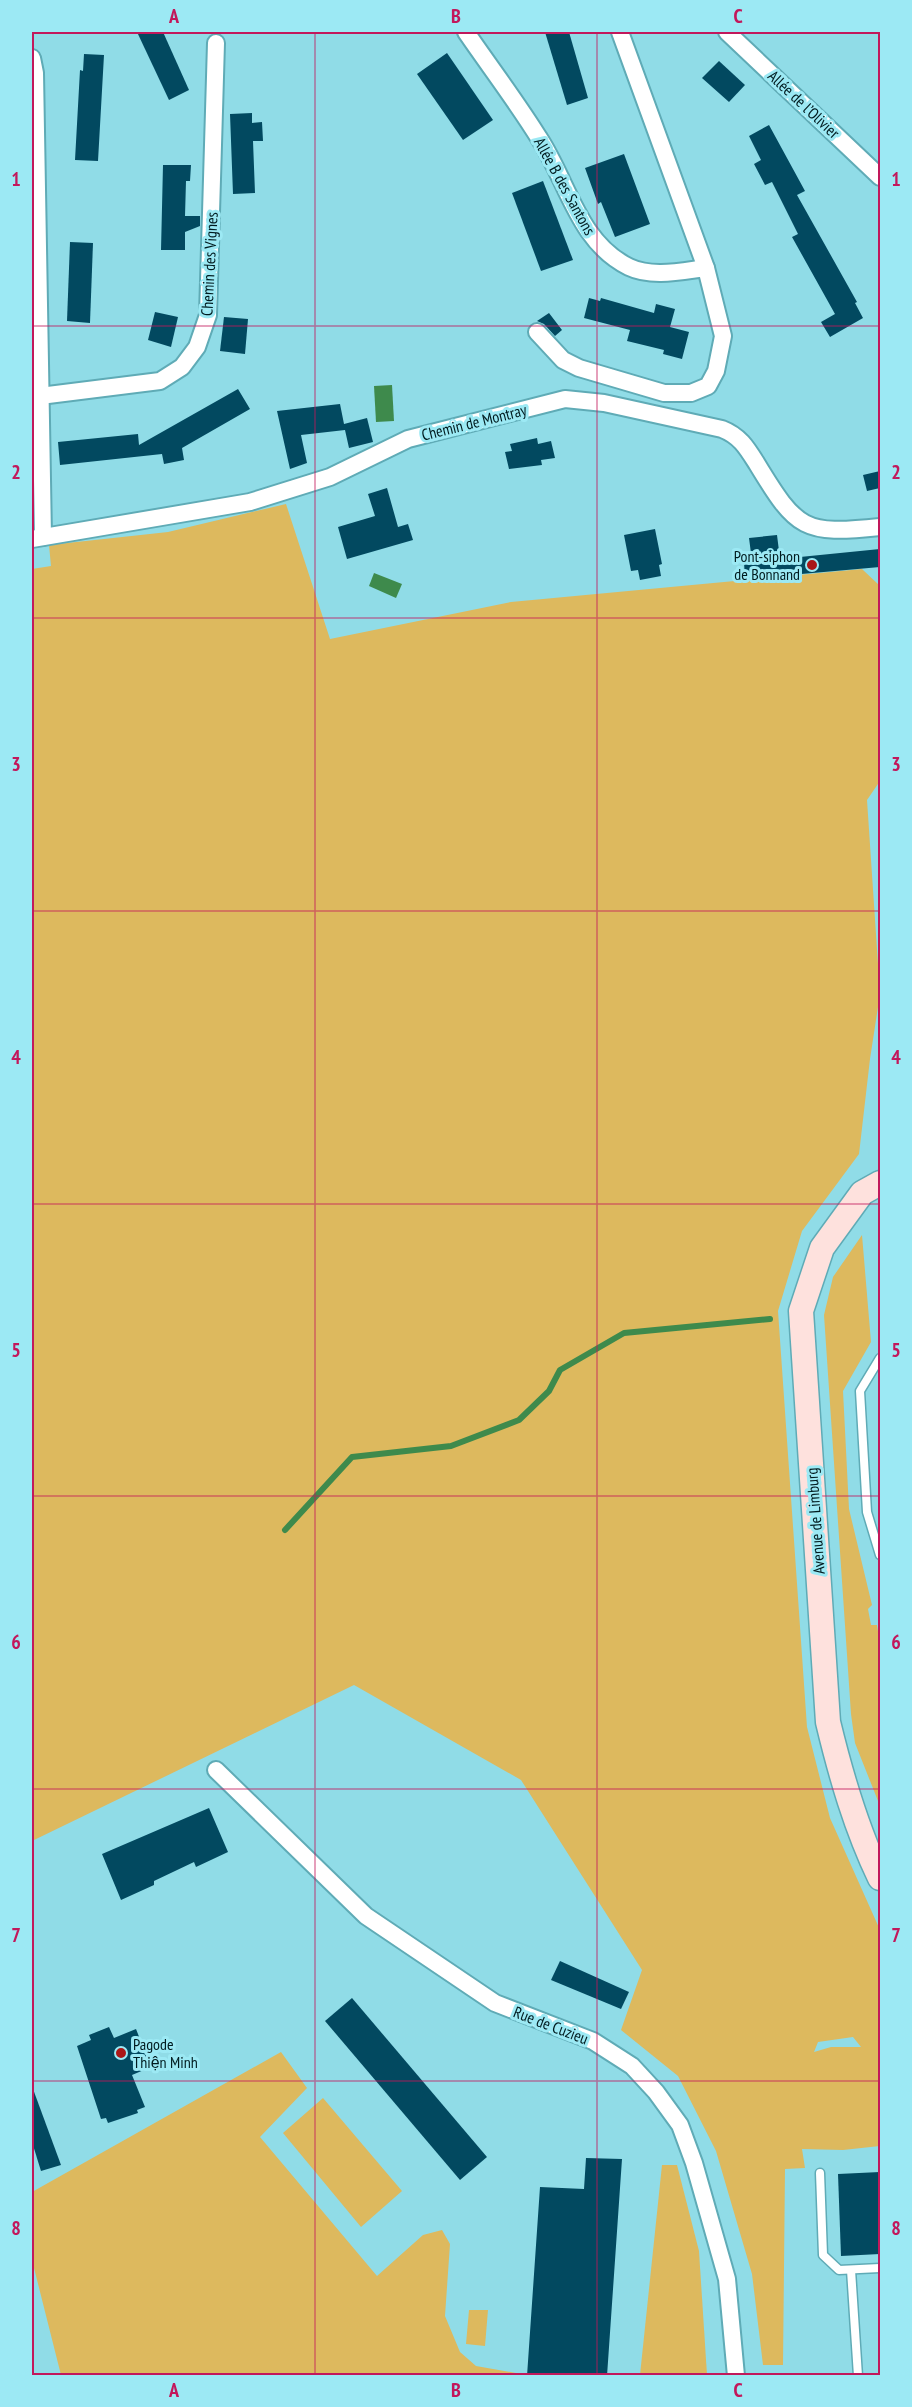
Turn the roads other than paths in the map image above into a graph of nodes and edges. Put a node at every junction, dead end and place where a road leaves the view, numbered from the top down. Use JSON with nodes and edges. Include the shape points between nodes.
{"nodes":[{"id":1,"x":466,"y":32,"type":"edge"},
{"id":2,"x":620,"y":32,"type":"edge"},
{"id":3,"x":727,"y":32,"type":"edge"},
{"id":4,"x":216,"y":43,"type":"dead end"},
{"id":5,"x":32,"y":58,"type":"edge"},
{"id":6,"x":880,"y":177,"type":"edge"},
{"id":7,"x":706,"y":268,"type":"junction"},
{"id":8,"x":537,"y":332,"type":"dead end"},
{"id":9,"x":40,"y":396,"type":"junction"},
{"id":10,"x":880,"y":527,"type":"edge"},
{"id":11,"x":37,"y":538,"type":"edge"},
{"id":12,"x":880,"y":1183,"type":"edge"},
{"id":13,"x":880,"y":1358,"type":"edge"},
{"id":14,"x":880,"y":1555,"type":"edge"},
{"id":15,"x":216,"y":1770,"type":"dead end"},
{"id":16,"x":880,"y":1878,"type":"edge"},
{"id":17,"x":820,"y":2173,"type":"dead end"},
{"id":18,"x":880,"y":2268,"type":"edge"},
{"id":19,"x":851,"y":2270,"type":"junction"},
{"id":20,"x":736,"y":2376,"type":"edge"},
{"id":21,"x":858,"y":2376,"type":"edge"}],
"edges":[{"from":1,"to":7,"type":"street","name":"Allée B des Santons","via":[[540,139],[588,233],[605,252],[631,268],[663,273]]},
{"from":2,"to":7,"type":"street"},
{"from":3,"to":6,"type":"street","name":"Allée de l’Olivier"},
{"from":4,"to":9,"type":"street","name":"Chemin des Vignes","via":[[208,315],[197,347],[182,367],[160,381]]},
{"from":5,"to":9,"type":"street"},
{"from":7,"to":8,"type":"street","via":[[723,336],[716,370],[708,386],[691,393],[664,393],[579,368],[563,360]]},
{"from":9,"to":11,"type":"street"},
{"from":10,"to":11,"type":"street","name":"Chemin de Montray","via":[[825,531],[797,519],[776,495],[736,434],[604,403],[565,399],[408,439],[330,477],[250,502]]},
{"from":12,"to":16,"type":"street","name":"Avenue de Limburg","via":[[862,1193],[822,1248],[801,1311],[828,1722],[858,1831]]},
{"from":13,"to":14,"type":"lane","via":[[860,1391],[867,1512]]},
{"from":15,"to":20,"type":"street","name":"Rue de Cuzieu","via":[[366,1916],[495,2003],[592,2041],[632,2066],[656,2092],[680,2125],[727,2279]]},
{"from":17,"to":19,"type":"lane","via":[[823,2255],[839,2270]]},
{"from":18,"to":19,"type":"lane"},
{"from":19,"to":21,"type":"lane"}]}
